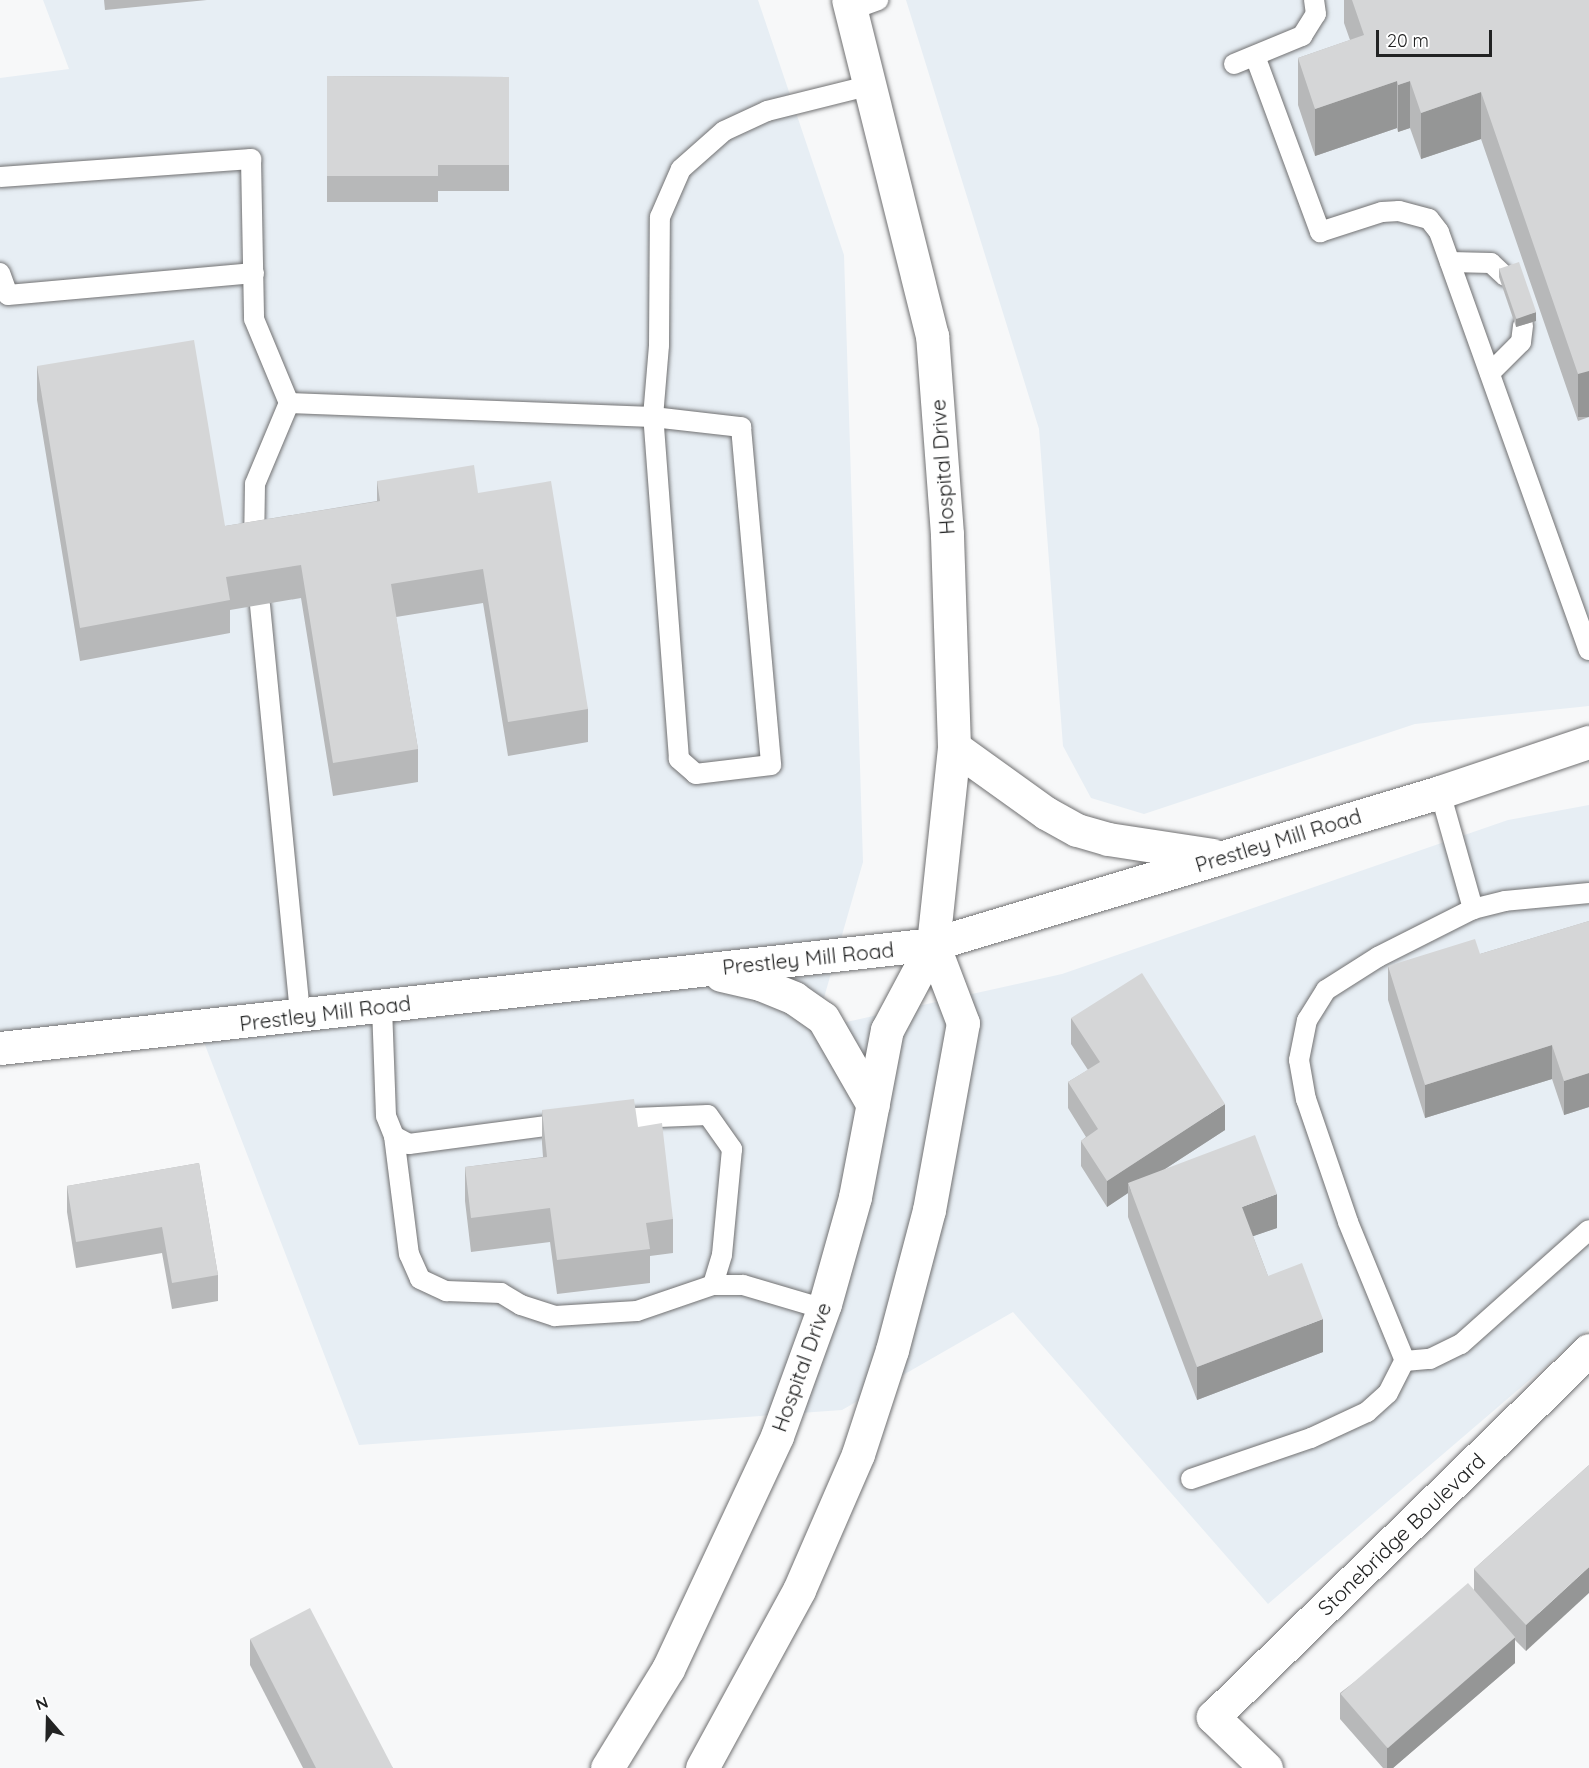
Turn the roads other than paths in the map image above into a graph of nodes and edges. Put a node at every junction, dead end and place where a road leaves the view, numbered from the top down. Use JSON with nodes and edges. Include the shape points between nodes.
{"nodes":[{"id":1,"x":1314,"y":0,"type":"edge"},
{"id":2,"x":859,"y":3,"type":"edge"},
{"id":3,"x":1255,"y":56,"type":"junction"},
{"id":4,"x":1234,"y":64,"type":"dead end"},
{"id":5,"x":867,"y":86,"type":"junction"},
{"id":6,"x":0,"y":177,"type":"edge"},
{"id":7,"x":1450,"y":262,"type":"junction"},
{"id":8,"x":0,"y":273,"type":"edge"},
{"id":9,"x":254,"y":273,"type":"junction"},
{"id":10,"x":1505,"y":276,"type":"edge"},
{"id":11,"x":4,"y":302,"type":"edge"},
{"id":12,"x":1523,"y":325,"type":"edge"},
{"id":13,"x":1490,"y":373,"type":"junction"},
{"id":14,"x":289,"y":403,"type":"junction"},
{"id":15,"x":653,"y":417,"type":"junction"},
{"id":16,"x":254,"y":555,"type":"edge"},
{"id":17,"x":260,"y":605,"type":"edge"},
{"id":18,"x":1589,"y":650,"type":"edge"},
{"id":19,"x":1589,"y":742,"type":"edge"},
{"id":20,"x":954,"y":747,"type":"junction"},
{"id":21,"x":1440,"y":792,"type":"junction"},
{"id":22,"x":1222,"y":856,"type":"junction"},
{"id":23,"x":1589,"y":893,"type":"edge"},
{"id":24,"x":1473,"y":909,"type":"junction"},
{"id":25,"x":933,"y":944,"type":"junction"},
{"id":26,"x":702,"y":970,"type":"junction"},
{"id":27,"x":382,"y":1007,"type":"junction"},
{"id":28,"x":300,"y":1016,"type":"junction"},
{"id":29,"x":0,"y":1048,"type":"edge"},
{"id":30,"x":873,"y":1105,"type":"junction"},
{"id":31,"x":394,"y":1136,"type":"junction"},
{"id":32,"x":1589,"y":1230,"type":"edge"},
{"id":33,"x":713,"y":1285,"type":"junction"},
{"id":34,"x":824,"y":1309,"type":"junction"},
{"id":35,"x":1588,"y":1354,"type":"edge"},
{"id":36,"x":1405,"y":1360,"type":"junction"},
{"id":37,"x":1191,"y":1479,"type":"dead end"},
{"id":38,"x":607,"y":1768,"type":"edge"},
{"id":39,"x":702,"y":1768,"type":"edge"},
{"id":40,"x":1266,"y":1768,"type":"edge"}],
"edges":[{"from":1,"to":3,"type":"lane","via":[[1316,14],[1302,36]]},
{"from":2,"to":5,"type":"street","name":"Hospital Drive"},
{"from":3,"to":4,"type":"lane"},
{"from":3,"to":7,"type":"lane","via":[[1320,232],[1382,212],[1413,212],[1429,219]]},
{"from":5,"to":15,"type":"lane","via":[[767,111],[724,131],[681,169],[660,217]]},
{"from":5,"to":20,"type":"street","name":"Hospital Drive","via":[[932,336],[947,534]]},
{"from":6,"to":9,"type":"lane","via":[[251,159]]},
{"from":7,"to":10,"type":"lane","via":[[1491,263]]},
{"from":7,"to":13,"type":"lane"},
{"from":8,"to":11,"type":"lane"},
{"from":9,"to":11,"type":"lane"},
{"from":9,"to":14,"type":"lane","via":[[254,319]]},
{"from":12,"to":13,"type":"lane","via":[[1521,342]]},
{"from":13,"to":18,"type":"lane"},
{"from":14,"to":15,"type":"lane"},
{"from":14,"to":16,"type":"lane","via":[[255,484]]},
{"from":15,"to":15,"type":"lane","via":[[679,759],[696,774],[771,765],[741,427]]},
{"from":17,"to":28,"type":"lane"},
{"from":19,"to":21,"type":"street","name":"Prestley Mill Road"},
{"from":20,"to":22,"type":"street","via":[[1046,813],[1077,830],[1108,839]]},
{"from":20,"to":25,"type":"street","name":"Hospital Drive"},
{"from":21,"to":22,"type":"street","name":"Prestley Mill Road"},
{"from":21,"to":24,"type":"lane"},
{"from":22,"to":25,"type":"street","name":"Prestley Mill Road"},
{"from":23,"to":24,"type":"lane","via":[[1506,901]]},
{"from":24,"to":36,"type":"lane","via":[[1378,957],[1326,990],[1307,1020],[1299,1060],[1306,1099],[1348,1222]]},
{"from":25,"to":26,"type":"street","name":"Prestley Mill Road"},
{"from":25,"to":30,"type":"street","name":"Hospital Drive","via":[[887,1030]]},
{"from":25,"to":39,"type":"street","name":"Hospital Drive","via":[[963,1023],[928,1210],[892,1350],[858,1454],[799,1590]]},
{"from":26,"to":27,"type":"street","name":"Prestley Mill Road"},
{"from":26,"to":30,"type":"street","via":[[760,984],[794,998],[824,1018]]},
{"from":27,"to":28,"type":"street","name":"Prestley Mill Road"},
{"from":27,"to":31,"type":"lane","via":[[386,1116]]},
{"from":28,"to":29,"type":"street","name":"Prestley Mill Road"},
{"from":30,"to":34,"type":"street","name":"Hospital Drive","via":[[855,1197]]},
{"from":31,"to":33,"type":"lane","via":[[409,1254],[420,1279],[446,1291],[501,1293],[521,1305],[555,1316],[637,1311]]},
{"from":31,"to":33,"type":"lane","via":[[409,1144],[591,1120],[708,1115],[732,1149],[724,1245]]},
{"from":32,"to":36,"type":"lane","via":[[1461,1344],[1430,1359]]},
{"from":33,"to":34,"type":"lane","via":[[743,1285]]},
{"from":34,"to":38,"type":"street","name":"Hospital Drive","via":[[777,1436],[719,1566],[668,1670]]},
{"from":35,"to":40,"type":"street","name":"Stonebridge Boulevard","via":[[1213,1717]]},
{"from":36,"to":37,"type":"lane","via":[[1388,1393],[1367,1412],[1311,1438]]}]}
